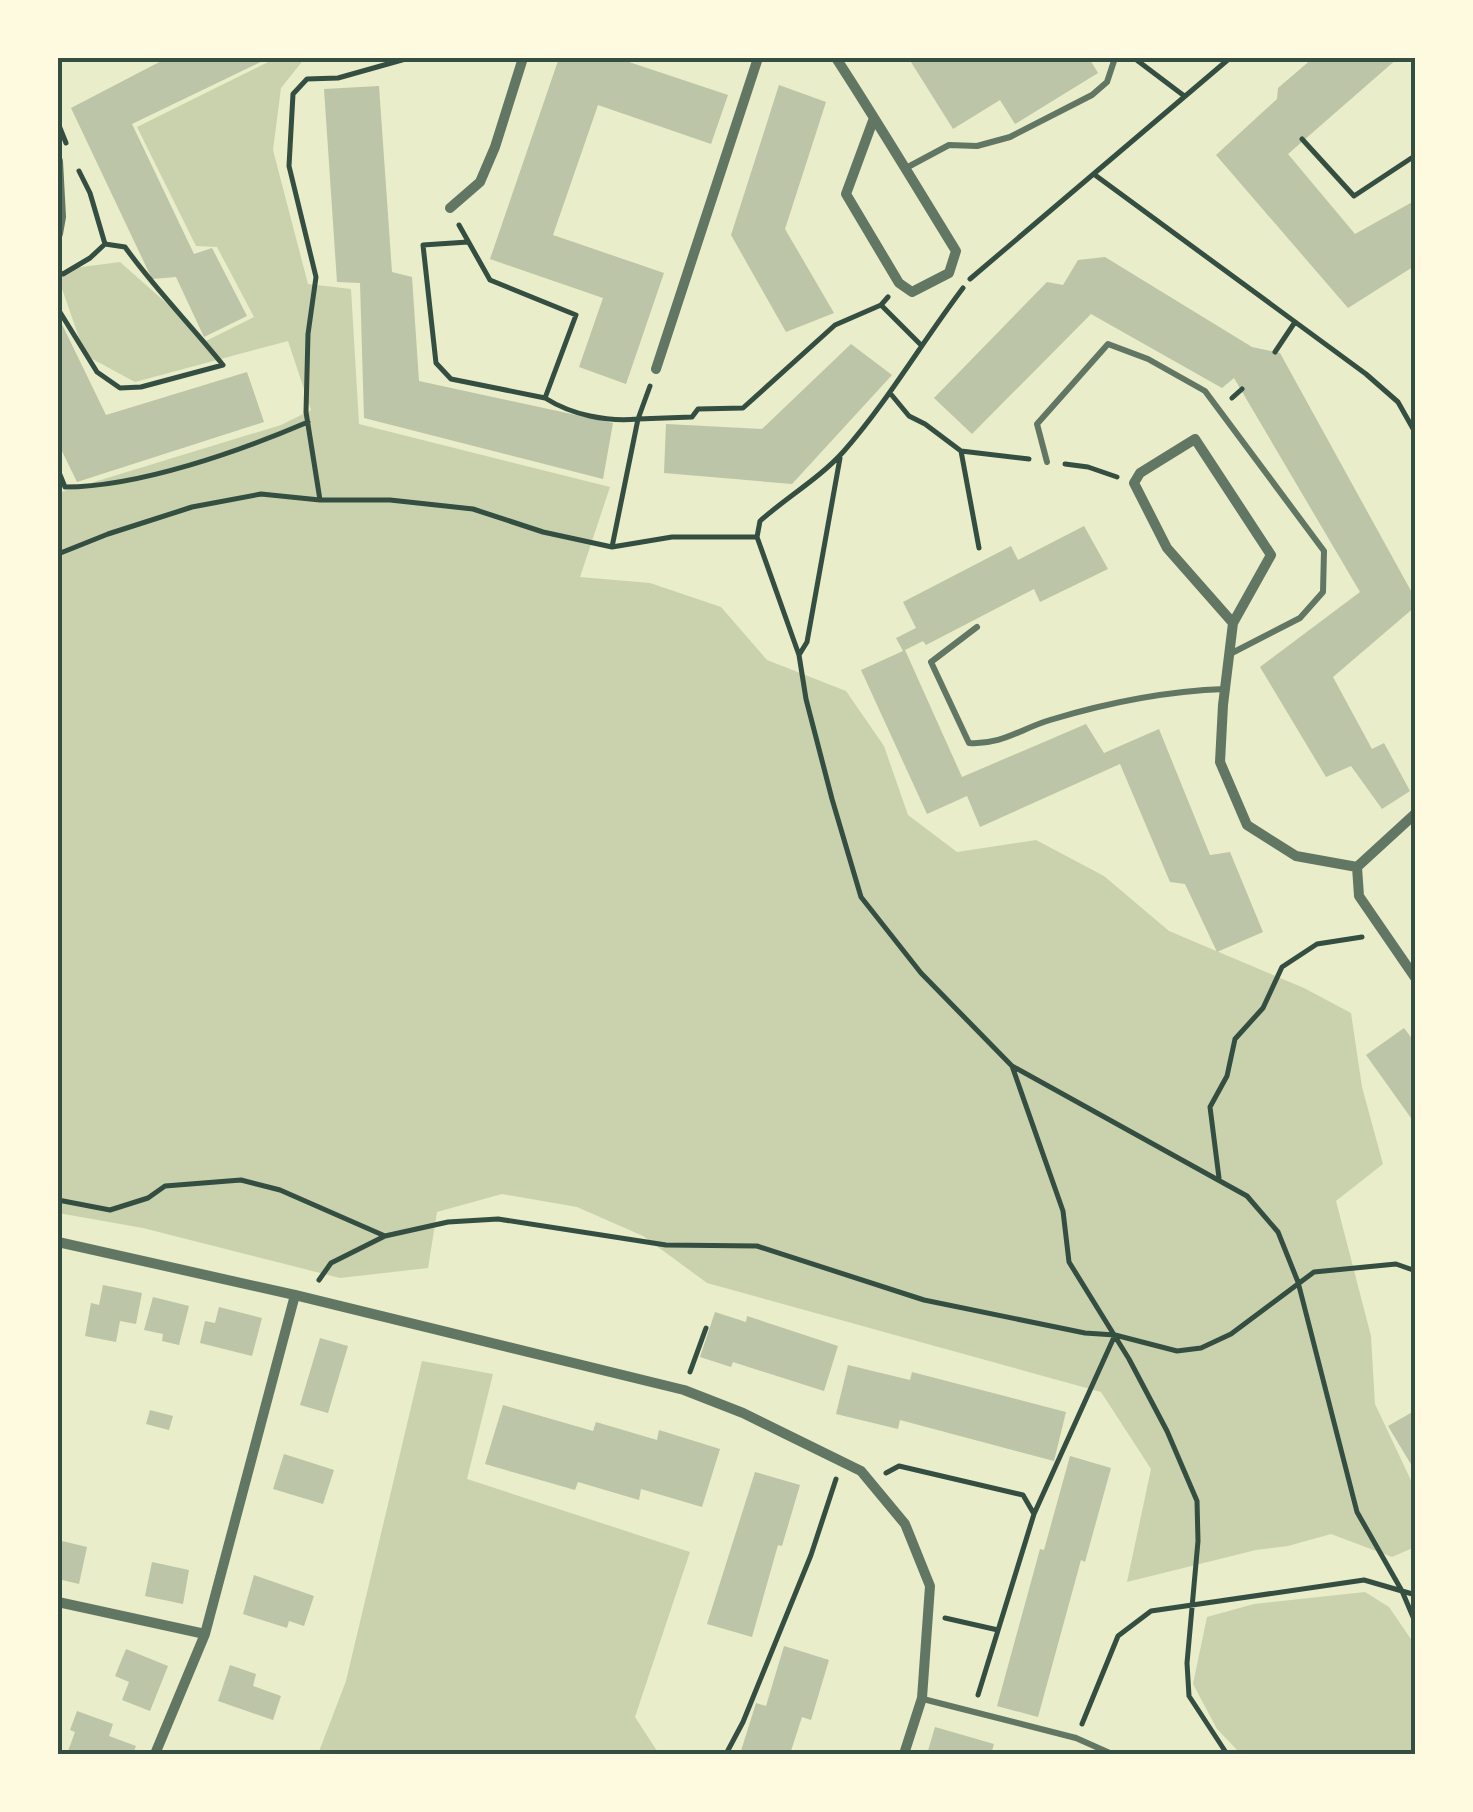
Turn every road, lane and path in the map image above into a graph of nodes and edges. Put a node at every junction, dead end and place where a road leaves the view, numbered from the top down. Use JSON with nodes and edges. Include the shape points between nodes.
{"nodes":[{"id":1,"x":409,"y":58,"type":"edge"},
{"id":2,"x":523,"y":58,"type":"edge"},
{"id":3,"x":758,"y":58,"type":"edge"},
{"id":4,"x":836,"y":58,"type":"edge"},
{"id":5,"x":1115,"y":58,"type":"edge"},
{"id":6,"x":1134,"y":58,"type":"edge"},
{"id":7,"x":1220,"y":58,"type":"edge"},
{"id":8,"x":1230,"y":58,"type":"edge"},
{"id":9,"x":1218,"y":67,"type":"junction"},
{"id":10,"x":1183,"y":96,"type":"junction"},
{"id":11,"x":874,"y":118,"type":"junction"},
{"id":12,"x":58,"y":123,"type":"edge"},
{"id":13,"x":1302,"y":140,"type":"dead end"},
{"id":14,"x":1416,"y":155,"type":"edge"},
{"id":15,"x":58,"y":161,"type":"edge"},
{"id":16,"x":905,"y":169,"type":"junction"},
{"id":17,"x":1095,"y":174,"type":"junction"},
{"id":18,"x":450,"y":208,"type":"joint"},
{"id":19,"x":58,"y":234,"type":"edge"},
{"id":20,"x":468,"y":242,"type":"junction"},
{"id":21,"x":104,"y":244,"type":"junction"},
{"id":22,"x":58,"y":272,"type":"edge"},
{"id":23,"x":899,"y":283,"type":"junction"},
{"id":24,"x":881,"y":305,"type":"junction"},
{"id":25,"x":58,"y":309,"type":"edge"},
{"id":26,"x":1295,"y":322,"type":"junction"},
{"id":27,"x":920,"y":344,"type":"junction"},
{"id":28,"x":1275,"y":352,"type":"dead end"},
{"id":29,"x":656,"y":368,"type":"joint"},
{"id":30,"x":890,"y":393,"type":"junction"},
{"id":31,"x":546,"y":398,"type":"junction"},
{"id":32,"x":638,"y":419,"type":"junction"},
{"id":33,"x":308,"y":422,"type":"junction"},
{"id":34,"x":1416,"y":434,"type":"edge"},
{"id":35,"x":960,"y":451,"type":"junction"},
{"id":36,"x":840,"y":455,"type":"junction"},
{"id":37,"x":1048,"y":462,"type":"junction"},
{"id":38,"x":58,"y":470,"type":"edge"},
{"id":39,"x":1134,"y":483,"type":"junction"},
{"id":40,"x":320,"y":500,"type":"junction"},
{"id":41,"x":757,"y":537,"type":"junction"},
{"id":42,"x":612,"y":547,"type":"junction"},
{"id":43,"x":979,"y":548,"type":"dead end"},
{"id":44,"x":58,"y":554,"type":"edge"},
{"id":45,"x":1234,"y":623,"type":"junction"},
{"id":46,"x":978,"y":626,"type":"dead end"},
{"id":47,"x":798,"y":655,"type":"junction"},
{"id":48,"x":1229,"y":655,"type":"junction"},
{"id":49,"x":1226,"y":689,"type":"junction"},
{"id":50,"x":1416,"y":813,"type":"edge"},
{"id":51,"x":1357,"y":867,"type":"junction"},
{"id":52,"x":1397,"y":951,"type":"junction"},
{"id":53,"x":1416,"y":979,"type":"edge"},
{"id":54,"x":1012,"y":1066,"type":"junction"},
{"id":55,"x":1220,"y":1179,"type":"junction"},
{"id":56,"x":58,"y":1200,"type":"edge"},
{"id":57,"x":385,"y":1236,"type":"junction"},
{"id":58,"x":58,"y":1242,"type":"edge"},
{"id":59,"x":1416,"y":1270,"type":"edge"},
{"id":60,"x":1298,"y":1282,"type":"junction"},
{"id":61,"x":295,"y":1295,"type":"junction"},
{"id":62,"x":312,"y":1299,"type":"junction"},
{"id":63,"x":706,"y":1328,"type":"dead end"},
{"id":64,"x":1115,"y":1335,"type":"junction"},
{"id":65,"x":684,"y":1390,"type":"junction"},
{"id":66,"x":842,"y":1462,"type":"junction"},
{"id":67,"x":869,"y":1481,"type":"junction"},
{"id":68,"x":1034,"y":1514,"type":"junction"},
{"id":69,"x":1402,"y":1591,"type":"junction"},
{"id":70,"x":1416,"y":1595,"type":"edge"},
{"id":71,"x":58,"y":1602,"type":"edge"},
{"id":72,"x":1193,"y":1605,"type":"junction"},
{"id":73,"x":928,"y":1614,"type":"junction"},
{"id":74,"x":1416,"y":1624,"type":"edge"},
{"id":75,"x":998,"y":1630,"type":"junction"},
{"id":76,"x":205,"y":1634,"type":"junction"},
{"id":77,"x":922,"y":1698,"type":"junction"},
{"id":78,"x":972,"y":1712,"type":"junction"},
{"id":79,"x":1076,"y":1738,"type":"junction"},
{"id":80,"x":156,"y":1754,"type":"edge"},
{"id":81,"x":726,"y":1754,"type":"edge"},
{"id":82,"x":904,"y":1754,"type":"edge"},
{"id":83,"x":1112,"y":1754,"type":"edge"},
{"id":84,"x":1226,"y":1754,"type":"edge"}],
"edges":[{"from":1,"to":33,"type":"path","via":[[338,78],[307,79],[293,94],[289,166],[316,277]]},
{"from":2,"to":18,"type":"street","via":[[480,182]]},
{"from":3,"to":29,"type":"street"},
{"from":4,"to":11,"type":"street"},
{"from":5,"to":16,"type":"lane","via":[[1106,82],[1092,95],[1010,137],[949,145]]},
{"from":6,"to":10,"type":"path"},
{"from":7,"to":9,"type":"path"},
{"from":8,"to":9,"type":"path"},
{"from":9,"to":10,"type":"path"},
{"from":10,"to":17,"type":"path"},
{"from":11,"to":16,"type":"street"},
{"from":11,"to":23,"type":"street","via":[[846,194]]},
{"from":12,"to":21,"type":"path","via":[[90,193]]},
{"from":13,"to":14,"type":"path","via":[[1354,196]]},
{"from":15,"to":19,"type":"street"},
{"from":16,"to":23,"type":"street","via":[[956,251],[949,274],[912,292]]},
{"from":17,"to":26,"type":"path"},
{"from":17,"to":27,"type":"path","via":[[977,270]]},
{"from":18,"to":20,"type":"path"},
{"from":20,"to":31,"type":"path","via":[[490,280],[576,314]]},
{"from":20,"to":31,"type":"path","via":[[423,245],[436,363],[451,378]]},
{"from":21,"to":22,"type":"path"},
{"from":21,"to":25,"type":"path","via":[[126,247],[223,366],[120,388],[98,372]]},
{"from":23,"to":24,"type":"path"},
{"from":24,"to":27,"type":"path"},
{"from":24,"to":32,"type":"path","via":[[835,325],[743,408]]},
{"from":26,"to":28,"type":"path"},
{"from":26,"to":34,"type":"path","via":[[1398,402]]},
{"from":27,"to":30,"type":"path"},
{"from":29,"to":32,"type":"path"},
{"from":30,"to":35,"type":"path"},
{"from":30,"to":36,"type":"path"},
{"from":31,"to":32,"type":"path","via":[[614,422]]},
{"from":32,"to":42,"type":"path"},
{"from":33,"to":38,"type":"path","via":[[217,456],[96,487],[65,486]]},
{"from":33,"to":40,"type":"path"},
{"from":35,"to":37,"type":"path"},
{"from":35,"to":43,"type":"path"},
{"from":36,"to":41,"type":"path","via":[[760,521]]},
{"from":36,"to":47,"type":"path","via":[[807,642]]},
{"from":37,"to":39,"type":"path"},
{"from":37,"to":48,"type":"lane","via":[[1037,424],[1108,344],[1205,391],[1324,551],[1322,592],[1300,618]]},
{"from":39,"to":45,"type":"street","via":[[1168,548]]},
{"from":39,"to":45,"type":"street","via":[[1195,439],[1207,454],[1272,556]]},
{"from":40,"to":42,"type":"path","via":[[473,510]]},
{"from":40,"to":44,"type":"path","via":[[261,494],[192,507]]},
{"from":41,"to":42,"type":"path","via":[[672,537]]},
{"from":41,"to":47,"type":"path"},
{"from":45,"to":48,"type":"street"},
{"from":46,"to":49,"type":"lane","via":[[931,662],[970,743],[991,744],[1048,720],[1179,690]]},
{"from":47,"to":54,"type":"path","via":[[861,898],[920,973]]},
{"from":48,"to":49,"type":"street"},
{"from":49,"to":51,"type":"street","via":[[1220,762],[1246,824],[1296,856]]},
{"from":50,"to":51,"type":"street"},
{"from":51,"to":52,"type":"street","via":[[1359,896]]},
{"from":52,"to":53,"type":"street"},
{"from":52,"to":55,"type":"path","via":[[1360,936],[1317,944],[1282,967],[1263,1008],[1234,1040],[1227,1076],[1210,1107]]},
{"from":54,"to":55,"type":"path"},
{"from":54,"to":64,"type":"path","via":[[1063,1211],[1069,1262]]},
{"from":55,"to":60,"type":"path","via":[[1247,1196],[1278,1232]]},
{"from":56,"to":57,"type":"path","via":[[110,1210],[166,1186],[241,1180]]},
{"from":57,"to":62,"type":"path","via":[[331,1263]]},
{"from":57,"to":64,"type":"path","via":[[498,1219],[666,1245],[757,1246],[924,1300]]},
{"from":58,"to":61,"type":"street"},
{"from":59,"to":60,"type":"path","via":[[1396,1264],[1314,1272]]},
{"from":60,"to":64,"type":"path","via":[[1202,1348],[1177,1351]]},
{"from":60,"to":69,"type":"path","via":[[1358,1512]]},
{"from":61,"to":62,"type":"street"},
{"from":61,"to":76,"type":"street"},
{"from":62,"to":65,"type":"street"},
{"from":63,"to":65,"type":"path"},
{"from":64,"to":68,"type":"path"},
{"from":64,"to":72,"type":"path","via":[[1198,1501]]},
{"from":65,"to":66,"type":"street"},
{"from":66,"to":67,"type":"street"},
{"from":66,"to":81,"type":"path","via":[[811,1555]]},
{"from":67,"to":68,"type":"path","via":[[900,1466],[1023,1495]]},
{"from":67,"to":73,"type":"street","via":[[905,1524],[930,1586]]},
{"from":68,"to":75,"type":"path"},
{"from":69,"to":70,"type":"path"},
{"from":69,"to":72,"type":"path","via":[[1364,1580]]},
{"from":69,"to":74,"type":"path"},
{"from":71,"to":76,"type":"street"},
{"from":72,"to":79,"type":"path","via":[[1151,1611],[1118,1636]]},
{"from":72,"to":84,"type":"path","via":[[1189,1696]]},
{"from":73,"to":75,"type":"path"},
{"from":73,"to":77,"type":"street"},
{"from":75,"to":78,"type":"path"},
{"from":76,"to":80,"type":"street"},
{"from":77,"to":78,"type":"lane"},
{"from":77,"to":82,"type":"street"},
{"from":78,"to":79,"type":"lane"},
{"from":79,"to":83,"type":"lane"}]}
